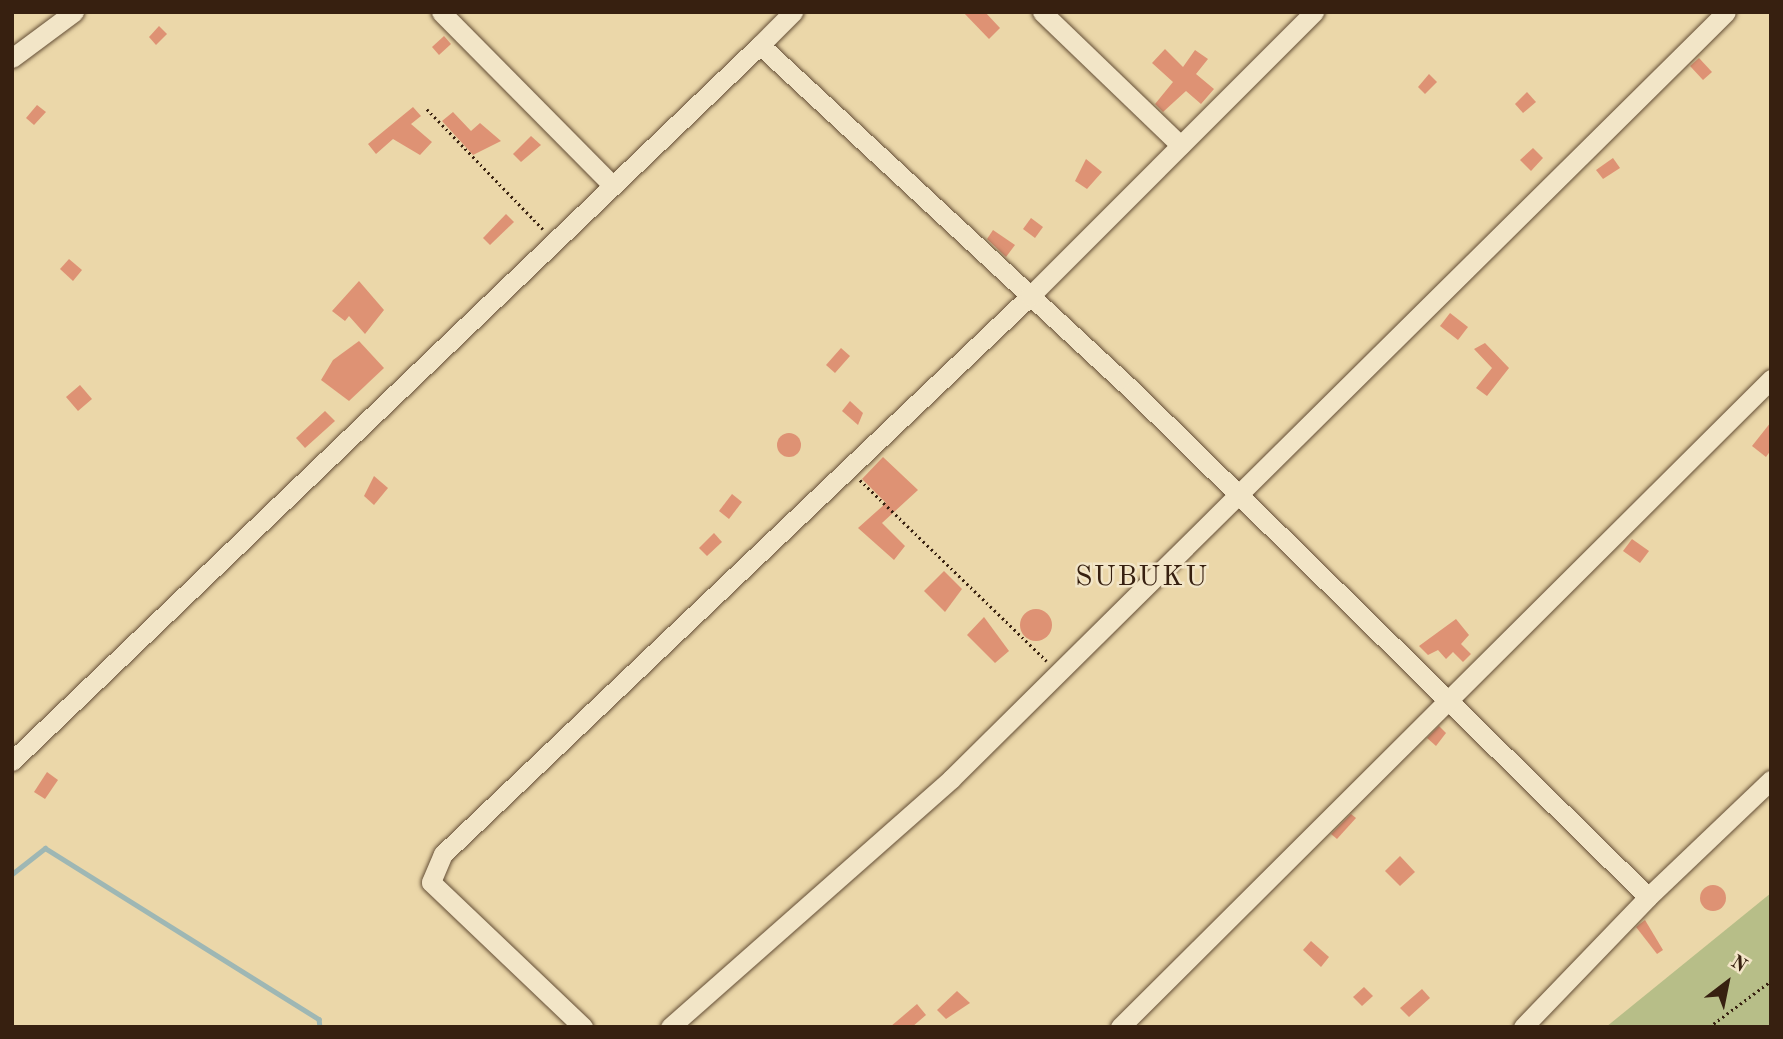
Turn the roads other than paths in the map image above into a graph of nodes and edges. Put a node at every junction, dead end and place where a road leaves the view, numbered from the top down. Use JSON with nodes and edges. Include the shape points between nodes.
{"nodes":[{"id":1,"x":74,"y":12,"type":"edge"},
{"id":2,"x":441,"y":12,"type":"edge"},
{"id":3,"x":793,"y":12,"type":"edge"},
{"id":4,"x":1042,"y":12,"type":"edge"},
{"id":5,"x":1314,"y":12,"type":"edge"},
{"id":6,"x":1726,"y":12,"type":"edge"},
{"id":7,"x":760,"y":45,"type":"junction"},
{"id":8,"x":12,"y":58,"type":"edge"},
{"id":9,"x":1180,"y":145,"type":"junction"},
{"id":10,"x":610,"y":183,"type":"junction"},
{"id":11,"x":1030,"y":296,"type":"junction"},
{"id":12,"x":1771,"y":379,"type":"edge"},
{"id":13,"x":1239,"y":496,"type":"junction"},
{"id":14,"x":1450,"y":702,"type":"junction"},
{"id":15,"x":12,"y":761,"type":"edge"},
{"id":16,"x":1771,"y":780,"type":"edge"},
{"id":17,"x":1648,"y":897,"type":"junction"},
{"id":18,"x":583,"y":1027,"type":"edge"},
{"id":19,"x":670,"y":1027,"type":"edge"},
{"id":20,"x":1120,"y":1027,"type":"edge"},
{"id":21,"x":1523,"y":1027,"type":"edge"}],
"edges":[{"from":1,"to":8,"type":"street"},
{"from":2,"to":10,"type":"street"},
{"from":3,"to":7,"type":"street"},
{"from":4,"to":9,"type":"street"},
{"from":5,"to":9,"type":"street"},
{"from":6,"to":13,"type":"street"},
{"from":7,"to":10,"type":"street"},
{"from":7,"to":11,"type":"street"},
{"from":9,"to":11,"type":"street"},
{"from":10,"to":15,"type":"street"},
{"from":11,"to":13,"type":"street"},
{"from":11,"to":18,"type":"street","via":[[443,854],[431,882]]},
{"from":12,"to":14,"type":"street"},
{"from":13,"to":14,"type":"street"},
{"from":13,"to":19,"type":"street","via":[[951,779]]},
{"from":14,"to":17,"type":"street"},
{"from":14,"to":20,"type":"street"},
{"from":16,"to":17,"type":"street"},
{"from":17,"to":21,"type":"street"}]}
